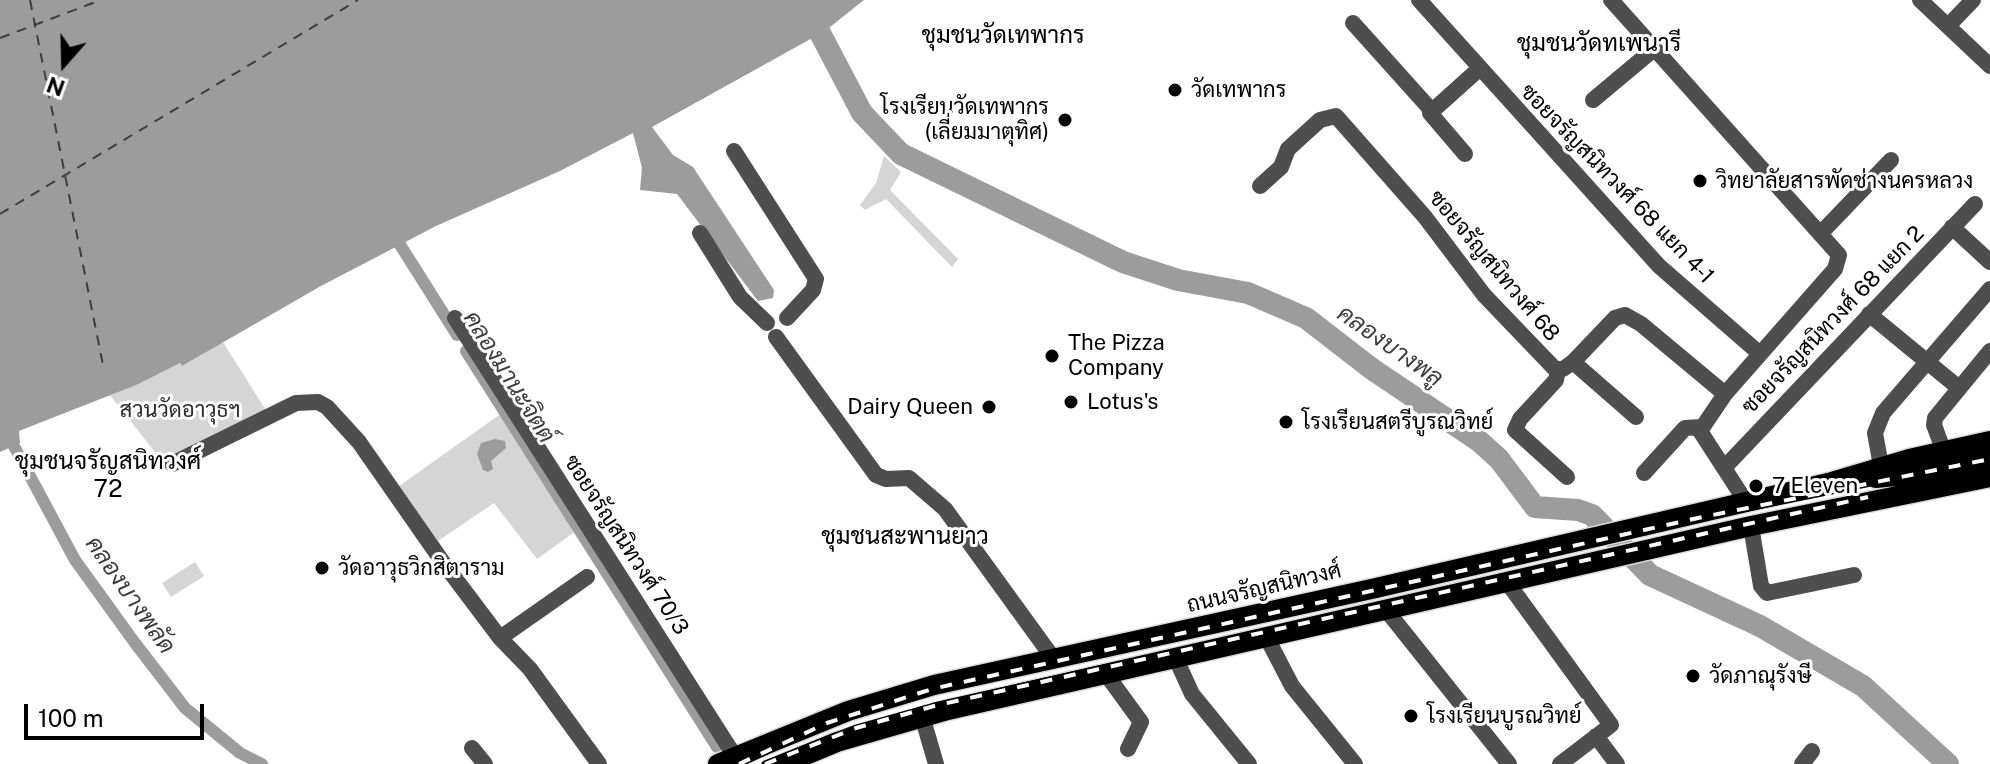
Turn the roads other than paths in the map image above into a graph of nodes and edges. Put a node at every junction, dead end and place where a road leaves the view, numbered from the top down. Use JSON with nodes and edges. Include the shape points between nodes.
{"nodes":[{"id":1,"x":1419,"y":0,"type":"edge"},
{"id":2,"x":1611,"y":0,"type":"edge"},
{"id":3,"x":1920,"y":0,"type":"edge"},
{"id":4,"x":1973,"y":0,"type":"edge"},
{"id":5,"x":1353,"y":23,"type":"dead end"},
{"id":6,"x":1948,"y":26,"type":"junction"},
{"id":7,"x":1654,"y":49,"type":"junction"},
{"id":8,"x":1990,"y":66,"type":"edge"},
{"id":9,"x":1479,"y":69,"type":"junction"},
{"id":10,"x":1593,"y":100,"type":"dead end"},
{"id":11,"x":1432,"y":111,"type":"junction"},
{"id":12,"x":734,"y":151,"type":"dead end"},
{"id":13,"x":1465,"y":154,"type":"dead end"},
{"id":14,"x":1891,"y":160,"type":"dead end"},
{"id":15,"x":1260,"y":186,"type":"dead end"},
{"id":16,"x":1975,"y":204,"type":"dead end"},
{"id":17,"x":1952,"y":227,"type":"junction"},
{"id":18,"x":700,"y":233,"type":"dead end"},
{"id":19,"x":1820,"y":234,"type":"junction"},
{"id":20,"x":1990,"y":262,"type":"edge"},
{"id":21,"x":1990,"y":289,"type":"edge"},
{"id":22,"x":1869,"y":314,"type":"junction"},
{"id":23,"x":455,"y":318,"type":"dead end"},
{"id":24,"x":772,"y":330,"type":"junction"},
{"id":25,"x":1990,"y":351,"type":"edge"},
{"id":26,"x":1759,"y":353,"type":"junction"},
{"id":27,"x":1927,"y":359,"type":"junction"},
{"id":28,"x":1565,"y":366,"type":"junction"},
{"id":29,"x":1959,"y":388,"type":"junction"},
{"id":30,"x":1725,"y":394,"type":"junction"},
{"id":31,"x":1636,"y":417,"type":"dead end"},
{"id":32,"x":1701,"y":427,"type":"junction"},
{"id":33,"x":1990,"y":441,"type":"edge"},
{"id":34,"x":1944,"y":452,"type":"junction"},
{"id":35,"x":1990,"y":457,"type":"edge"},
{"id":36,"x":172,"y":464,"type":"dead end"},
{"id":37,"x":1881,"y":466,"type":"junction"},
{"id":38,"x":1990,"y":467,"type":"edge"},
{"id":39,"x":1724,"y":468,"type":"junction"},
{"id":40,"x":1644,"y":473,"type":"dead end"},
{"id":41,"x":1567,"y":477,"type":"dead end"},
{"id":42,"x":1990,"y":477,"type":"edge"},
{"id":43,"x":1828,"y":483,"type":"junction"},
{"id":44,"x":1746,"y":502,"type":"junction"},
{"id":45,"x":1834,"y":508,"type":"junction"},
{"id":46,"x":1751,"y":526,"type":"junction"},
{"id":47,"x":1854,"y":575,"type":"dead end"},
{"id":48,"x":587,"y":577,"type":"dead end"},
{"id":49,"x":1507,"y":582,"type":"junction"},
{"id":50,"x":1387,"y":611,"type":"junction"},
{"id":51,"x":500,"y":638,"type":"junction"},
{"id":52,"x":1267,"y":638,"type":"junction"},
{"id":53,"x":1053,"y":658,"type":"junction"},
{"id":54,"x":1176,"y":659,"type":"junction"},
{"id":55,"x":1106,"y":674,"type":"junction"},
{"id":56,"x":922,"y":716,"type":"junction"},
{"id":57,"x":1596,"y":736,"type":"junction"},
{"id":58,"x":472,"y":748,"type":"dead end"},
{"id":59,"x":1128,"y":749,"type":"dead end"},
{"id":60,"x":726,"y":760,"type":"edge"},
{"id":61,"x":590,"y":762,"type":"edge"},
{"id":62,"x":794,"y":762,"type":"edge"},
{"id":63,"x":485,"y":764,"type":"edge"},
{"id":64,"x":936,"y":764,"type":"edge"},
{"id":65,"x":1249,"y":764,"type":"edge"},
{"id":66,"x":1355,"y":764,"type":"edge"},
{"id":67,"x":1509,"y":764,"type":"edge"},
{"id":68,"x":1560,"y":764,"type":"edge"},
{"id":69,"x":1617,"y":764,"type":"edge"}],
"edges":[{"from":1,"to":9,"type":"street","name":"ซอยจรัญสนิทวงศ์ 68 แยก 4-1"},
{"from":2,"to":7,"type":"street"},
{"from":3,"to":6,"type":"street"},
{"from":4,"to":6,"type":"street"},
{"from":5,"to":11,"type":"street"},
{"from":6,"to":8,"type":"street"},
{"from":7,"to":10,"type":"street"},
{"from":7,"to":19,"type":"street"},
{"from":9,"to":11,"type":"street"},
{"from":9,"to":26,"type":"street","name":"ซอยจรัญสนิทวงศ์ 68 แยก 4-1","via":[[1659,266]]},
{"from":11,"to":13,"type":"street"},
{"from":12,"to":24,"type":"street","via":[[816,279],[813,290],[787,318],[788,331]]},
{"from":14,"to":19,"type":"street"},
{"from":15,"to":28,"type":"street","name":"ซอยจรัญสนิทวงศ์ 68","via":[[1281,167],[1288,149],[1320,120],[1336,116],[1425,217],[1491,303],[1547,363]]},
{"from":16,"to":17,"type":"street","name":"ซอยจรัญสนิทวงศ์ 68 แยก 2"},
{"from":17,"to":20,"type":"street"},
{"from":17,"to":22,"type":"street","name":"ซอยจรัญสนิทวงศ์ 68 แยก 2"},
{"from":18,"to":24,"type":"street","via":[[740,297]]},
{"from":19,"to":26,"type":"street","via":[[1839,255],[1835,269]]},
{"from":21,"to":27,"type":"street"},
{"from":22,"to":27,"type":"street"},
{"from":22,"to":39,"type":"street","name":"ซอยจรัญสนิทวงศ์ 68 แยก 2"},
{"from":23,"to":60,"type":"street","name":"ซอยจรัญสนิทวงศ์ 70/3"},
{"from":24,"to":53,"type":"street","via":[[876,475],[909,478],[945,509]]},
{"from":25,"to":29,"type":"street"},
{"from":26,"to":30,"type":"street"},
{"from":27,"to":29,"type":"street"},
{"from":27,"to":37,"type":"street","via":[[1877,423]]},
{"from":28,"to":30,"type":"street","name":"ซอยจรัญสนิทวงศ์ 68","via":[[1615,318],[1625,315]]},
{"from":28,"to":31,"type":"street"},
{"from":28,"to":41,"type":"street","via":[[1515,430]]},
{"from":29,"to":34,"type":"street","via":[[1935,418]]},
{"from":30,"to":32,"type":"street"},
{"from":32,"to":39,"type":"street","via":[[1703,440]]},
{"from":32,"to":40,"type":"street","via":[[1685,428]]},
{"from":33,"to":34,"type":"main road","name":"ถนนจรัญสนิทวงศ์"},
{"from":34,"to":37,"type":"main road","name":"ถนนจรัญสนิทวงศ์"},
{"from":35,"to":43,"type":"main road","name":"ถนนจรัญสนิทวงศ์","via":[[1915,474]]},
{"from":36,"to":51,"type":"street","via":[[281,409],[318,402],[359,442]]},
{"from":37,"to":43,"type":"main road","name":"ถนนจรัญสนิทวงศ์"},
{"from":38,"to":45,"type":"main road"},
{"from":39,"to":44,"type":"street"},
{"from":42,"to":45,"type":"main road"},
{"from":43,"to":44,"type":"main road","name":"ถนนจรัญสนิทวงศ์"},
{"from":44,"to":53,"type":"main road","name":"ถนนจรัญสนิทวงศ์"},
{"from":45,"to":46,"type":"main road"},
{"from":46,"to":47,"type":"street","via":[[1761,586],[1767,593]]},
{"from":46,"to":49,"type":"main road"},
{"from":48,"to":51,"type":"street"},
{"from":49,"to":50,"type":"main road"},
{"from":49,"to":57,"type":"street","via":[[1611,725]]},
{"from":50,"to":52,"type":"main road"},
{"from":50,"to":67,"type":"street"},
{"from":51,"to":61,"type":"street"},
{"from":52,"to":54,"type":"main road"},
{"from":52,"to":66,"type":"street","via":[[1292,686]]},
{"from":53,"to":60,"type":"main road","name":"ถนนจรัญสนิทวงศ์","via":[[848,711]]},
{"from":54,"to":55,"type":"main road"},
{"from":54,"to":65,"type":"street","via":[[1192,694]]},
{"from":55,"to":56,"type":"main road"},
{"from":55,"to":59,"type":"street","via":[[1141,722]]},
{"from":56,"to":62,"type":"main road","via":[[837,742]]},
{"from":56,"to":64,"type":"street"},
{"from":57,"to":68,"type":"street"},
{"from":57,"to":69,"type":"street"},
{"from":58,"to":63,"type":"street"}]}
